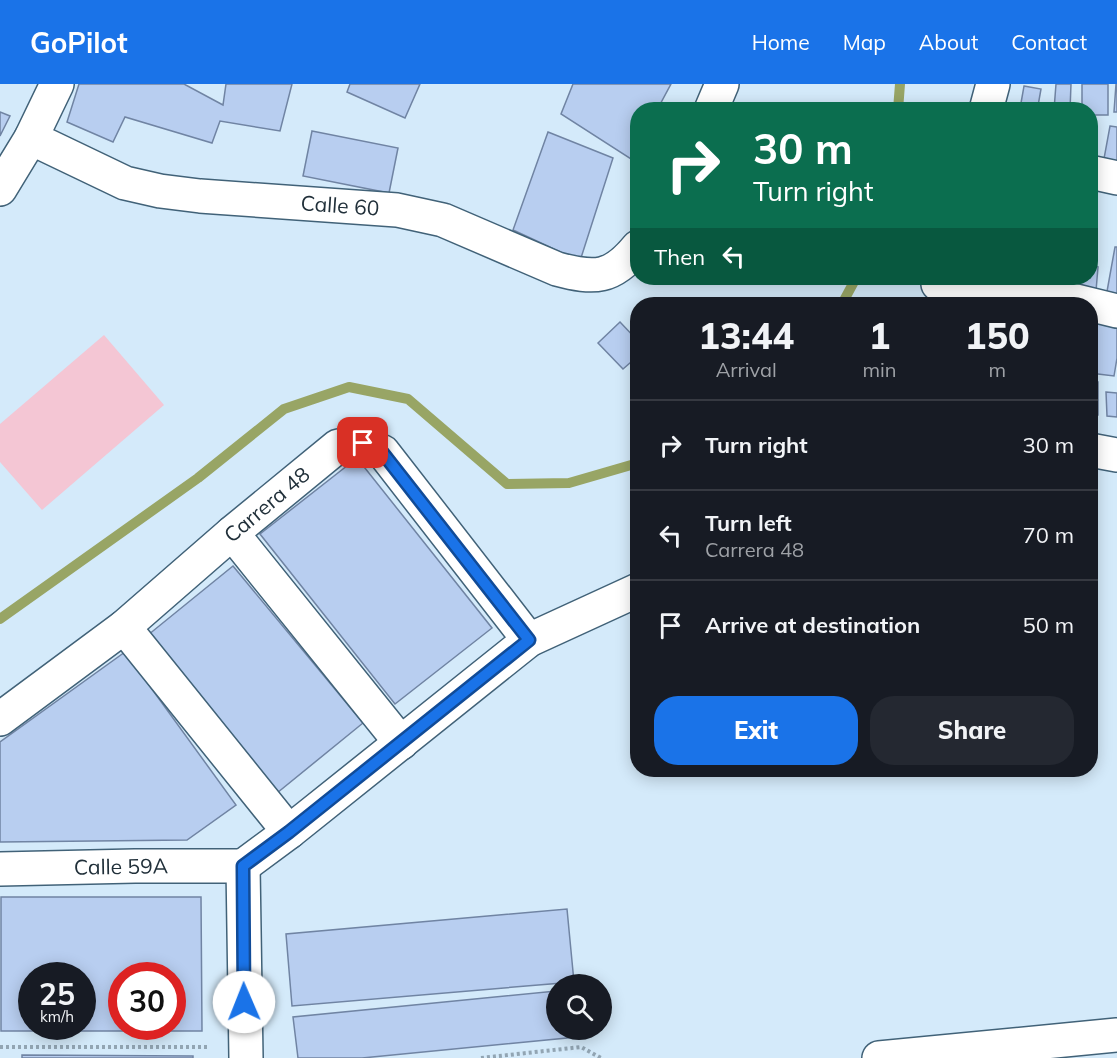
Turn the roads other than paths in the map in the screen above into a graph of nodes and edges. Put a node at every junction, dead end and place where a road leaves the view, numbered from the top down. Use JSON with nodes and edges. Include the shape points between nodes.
{"nodes":[{"id":1,"x":57,"y":84,"type":"edge"},
{"id":2,"x":722,"y":84,"type":"edge"},
{"id":3,"x":993,"y":84,"type":"edge"},
{"id":4,"x":714,"y":102,"type":"edge"},
{"id":5,"x":988,"y":102,"type":"edge"},
{"id":6,"x":31,"y":138,"type":"junction"},
{"id":7,"x":1098,"y":174,"type":"edge"},
{"id":8,"x":1117,"y":178,"type":"edge"},
{"id":9,"x":0,"y":189,"type":"edge"},
{"id":10,"x":630,"y":257,"type":"edge"},
{"id":11,"x":937,"y":289,"type":"edge"},
{"id":12,"x":1042,"y":297,"type":"edge"},
{"id":13,"x":1098,"y":306,"type":"edge"},
{"id":14,"x":1117,"y":311,"type":"edge"},
{"id":15,"x":1098,"y":451,"type":"edge"},
{"id":16,"x":1117,"y":455,"type":"edge"},
{"id":17,"x":232,"y":534,"type":"junction"},
{"id":18,"x":630,"y":594,"type":"edge"},
{"id":19,"x":124,"y":627,"type":"junction"},
{"id":20,"x":529,"y":640,"type":"junction"},
{"id":21,"x":0,"y":719,"type":"edge"},
{"id":22,"x":401,"y":743,"type":"junction"},
{"id":23,"x":289,"y":832,"type":"junction"},
{"id":24,"x":243,"y":866,"type":"junction"},
{"id":25,"x":0,"y":869,"type":"edge"},
{"id":26,"x":1117,"y":1035,"type":"edge"},
{"id":27,"x":245,"y":1052,"type":"edge"},
{"id":28,"x":890,"y":1058,"type":"edge"}],
"edges":[{"from":1,"to":6,"type":"street"},
{"from":2,"to":4,"type":"street"},
{"from":3,"to":5,"type":"street"},
{"from":6,"to":9,"type":"street"},
{"from":6,"to":10,"type":"street","name":"Calle 60","via":[[125,183],[200,196],[396,210],[443,220],[575,274],[610,273]]},
{"from":7,"to":8,"type":"street"},
{"from":11,"to":12,"type":"street"},
{"from":13,"to":14,"type":"street"},
{"from":15,"to":16,"type":"street"},
{"from":17,"to":19,"type":"street","name":"Carrera 48"},
{"from":17,"to":20,"type":"street","name":"Carrera 48","via":[[338,446],[363,443],[382,452]]},
{"from":17,"to":22,"type":"street"},
{"from":18,"to":20,"type":"street"},
{"from":19,"to":21,"type":"street","name":"Carrera 48"},
{"from":19,"to":23,"type":"street"},
{"from":20,"to":22,"type":"street"},
{"from":22,"to":23,"type":"street"},
{"from":23,"to":24,"type":"street"},
{"from":24,"to":25,"type":"street","name":"Calle 59A"},
{"from":24,"to":27,"type":"street"},
{"from":26,"to":28,"type":"street"}]}
